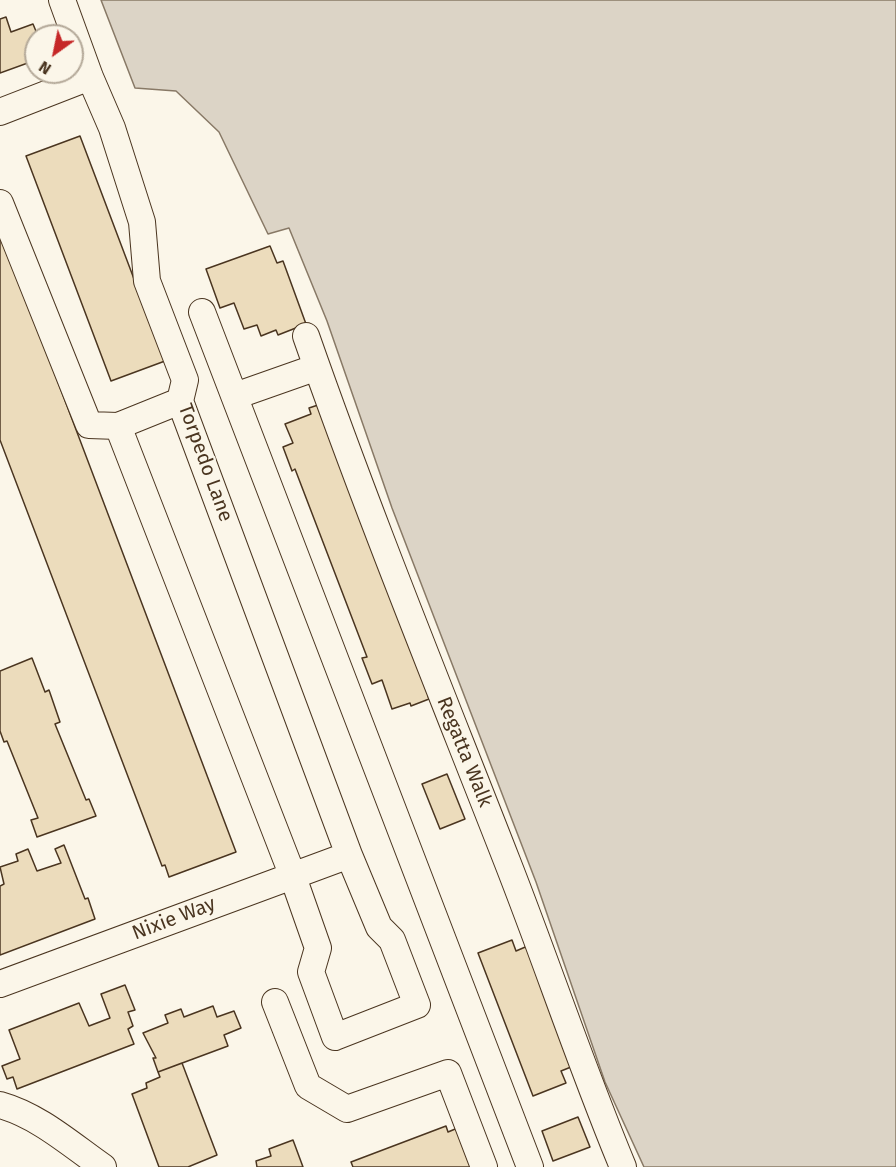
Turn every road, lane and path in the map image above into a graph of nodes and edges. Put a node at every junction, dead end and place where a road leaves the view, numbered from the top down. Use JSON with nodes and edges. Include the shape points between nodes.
{"nodes":[{"id":1,"x":62,"y":0,"type":"edge"},
{"id":2,"x":90,"y":77,"type":"junction"},
{"id":3,"x":0,"y":112,"type":"edge"},
{"id":4,"x":0,"y":203,"type":"edge"},
{"id":5,"x":202,"y":312,"type":"dead end"},
{"id":6,"x":306,"y":336,"type":"dead end"},
{"id":7,"x":306,"y":371,"type":"dead end"},
{"id":8,"x":235,"y":396,"type":"junction"},
{"id":9,"x":180,"y":401,"type":"junction"},
{"id":10,"x":118,"y":426,"type":"junction"},
{"id":11,"x":349,"y":855,"type":"junction"},
{"id":12,"x":292,"y":874,"type":"junction"},
{"id":13,"x":0,"y":984,"type":"edge"},
{"id":14,"x":275,"y":1002,"type":"dead end"},
{"id":15,"x":0,"y":1105,"type":"edge"},
{"id":16,"x":103,"y":1167,"type":"edge"},
{"id":17,"x":483,"y":1167,"type":"edge"},
{"id":18,"x":530,"y":1167,"type":"edge"},
{"id":19,"x":623,"y":1167,"type":"edge"}],
"edges":[{"from":1,"to":2,"type":"street","name":"Torpedo Lane"},
{"from":2,"to":3,"type":"street"},
{"from":2,"to":9,"type":"street","name":"Torpedo Lane","via":[[112,128],[142,222],[147,281],[185,380]]},
{"from":4,"to":10,"type":"street","via":[[89,425]]},
{"from":5,"to":8,"type":"street"},
{"from":6,"to":19,"type":"street","name":"Regatta Walk"},
{"from":7,"to":8,"type":"street"},
{"from":8,"to":18,"type":"street"},
{"from":9,"to":10,"type":"street"},
{"from":9,"to":11,"type":"street","name":"Torpedo Lane"},
{"from":10,"to":12,"type":"street"},
{"from":11,"to":12,"type":"street","name":"Nixie Way"},
{"from":11,"to":12,"type":"street","name":"Torpedo Lane","via":[[379,927],[392,940],[417,1005],[335,1036],[310,972],[318,948]]},
{"from":12,"to":13,"type":"street","name":"Nixie Way"},
{"from":14,"to":17,"type":"street","via":[[308,1086],[347,1109],[448,1073]]},
{"from":15,"to":16,"type":"street","via":[[45,1125]]}]}
